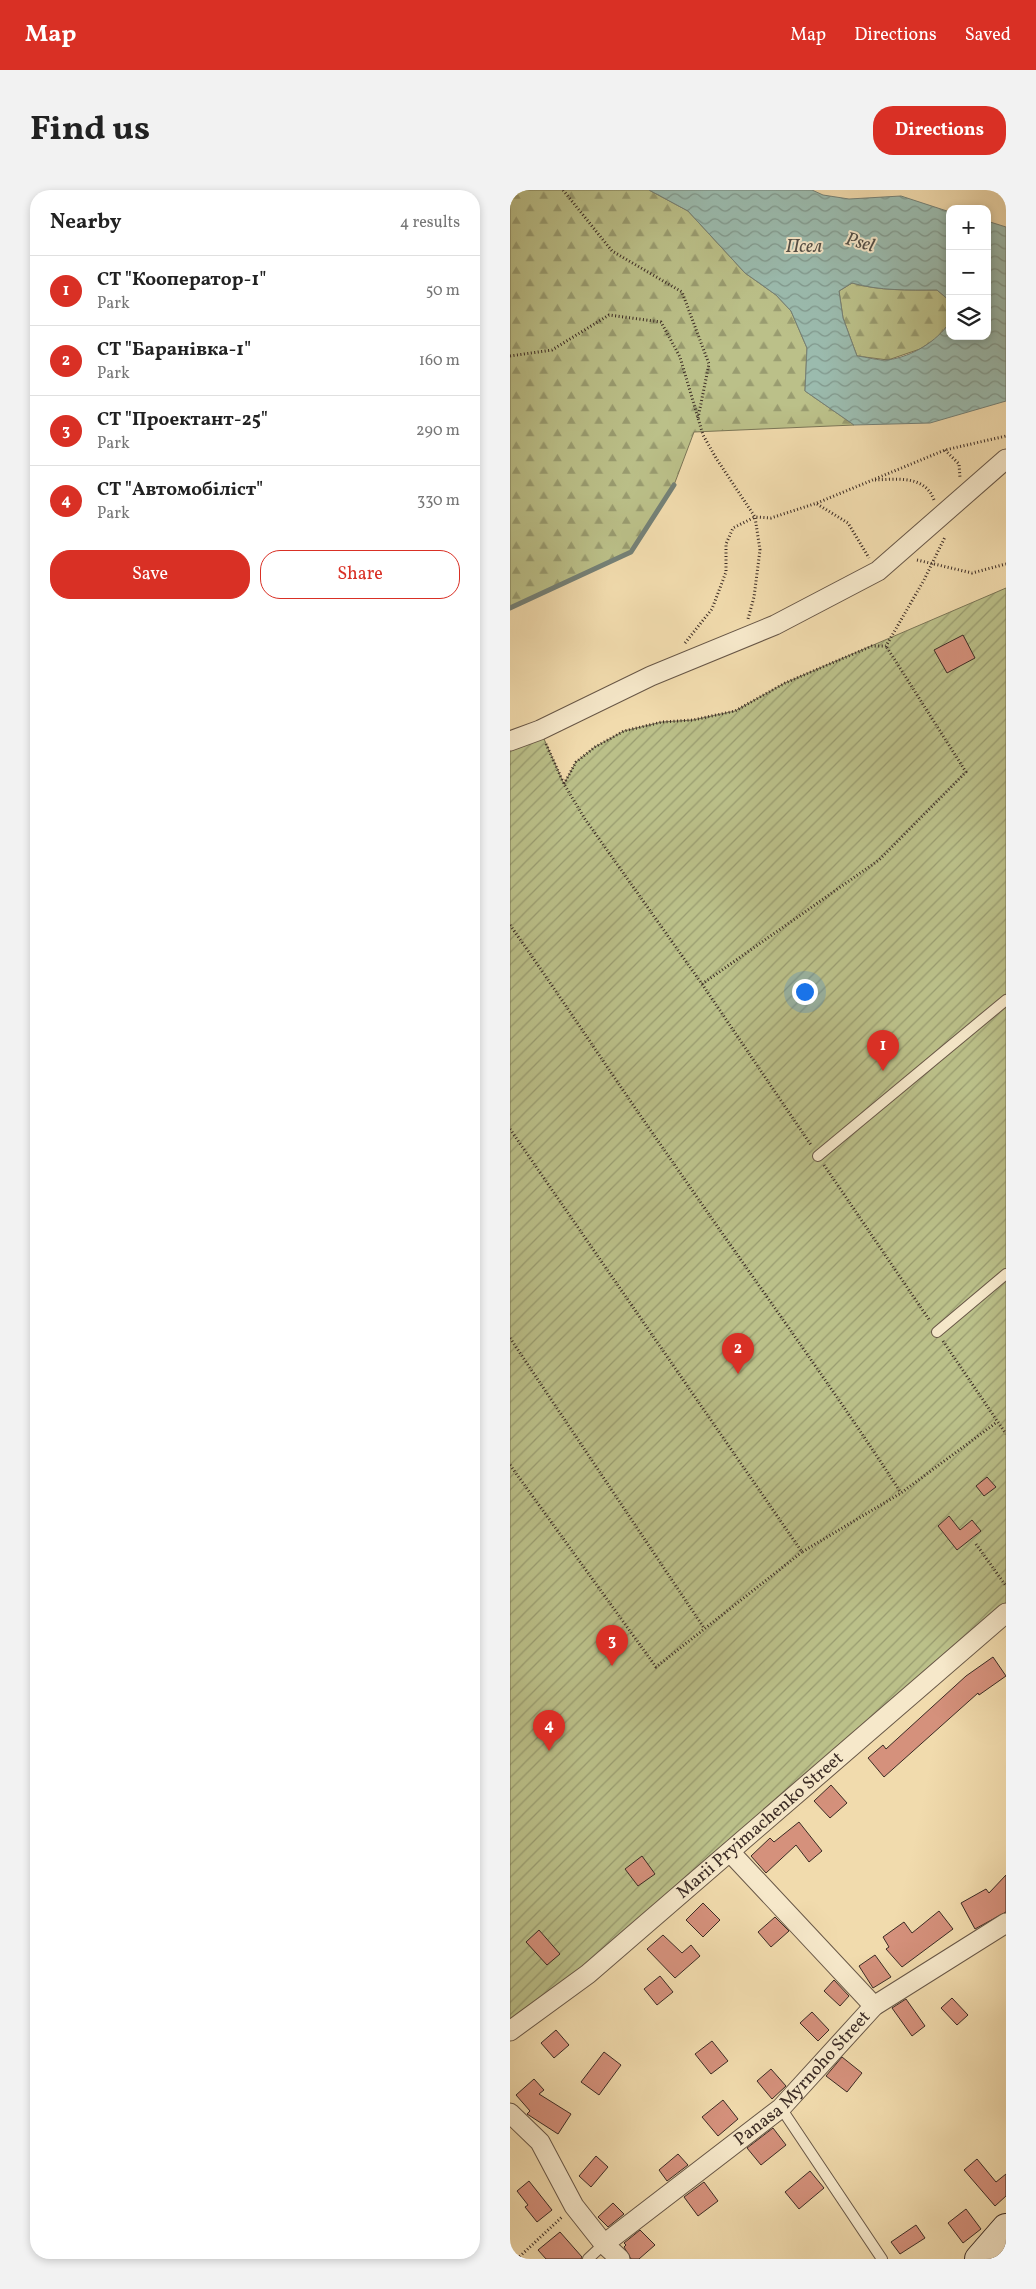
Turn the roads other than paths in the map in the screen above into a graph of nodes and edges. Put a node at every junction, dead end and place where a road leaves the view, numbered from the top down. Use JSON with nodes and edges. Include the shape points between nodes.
{"nodes":[{"id":1,"x":1006,"y":459,"type":"edge"},
{"id":2,"x":510,"y":741,"type":"edge"},
{"id":3,"x":1006,"y":1000,"type":"edge"},
{"id":4,"x":818,"y":1156,"type":"road end"},
{"id":5,"x":1006,"y":1274,"type":"edge"},
{"id":6,"x":937,"y":1332,"type":"road end"},
{"id":7,"x":1006,"y":1613,"type":"edge"},
{"id":8,"x":730,"y":1852,"type":"junction"},
{"id":9,"x":1006,"y":1924,"type":"edge"},
{"id":10,"x":874,"y":2006,"type":"junction"},
{"id":11,"x":510,"y":2031,"type":"edge"},
{"id":12,"x":782,"y":2108,"type":"junction"},
{"id":13,"x":510,"y":2112,"type":"edge"},
{"id":14,"x":1006,"y":2228,"type":"edge"},
{"id":15,"x":604,"y":2244,"type":"junction"},
{"id":16,"x":588,"y":2259,"type":"edge"},
{"id":17,"x":620,"y":2259,"type":"edge"},
{"id":18,"x":882,"y":2259,"type":"edge"},
{"id":19,"x":979,"y":2259,"type":"edge"}],
"edges":[{"from":1,"to":2,"type":"street","via":[[878,571],[776,625],[651,676],[540,730]]},
{"from":3,"to":4,"type":"lane"},
{"from":5,"to":6,"type":"lane"},
{"from":7,"to":8,"type":"street","name":"Marii Pryimachenko Street"},
{"from":8,"to":10,"type":"street"},
{"from":8,"to":11,"type":"street","name":"Marii Pryimachenko Street","via":[[588,1974]]},
{"from":9,"to":10,"type":"street","name":"Panasa Myrnoho Street"},
{"from":10,"to":12,"type":"street","name":"Panasa Myrnoho Street"},
{"from":12,"to":15,"type":"street","name":"Panasa Myrnoho Street"},
{"from":12,"to":18,"type":"lane"},
{"from":13,"to":15,"type":"street","via":[[540,2142],[574,2206]]},
{"from":14,"to":19,"type":"main road"},
{"from":15,"to":16,"type":"lane"},
{"from":15,"to":17,"type":"street"}]}
